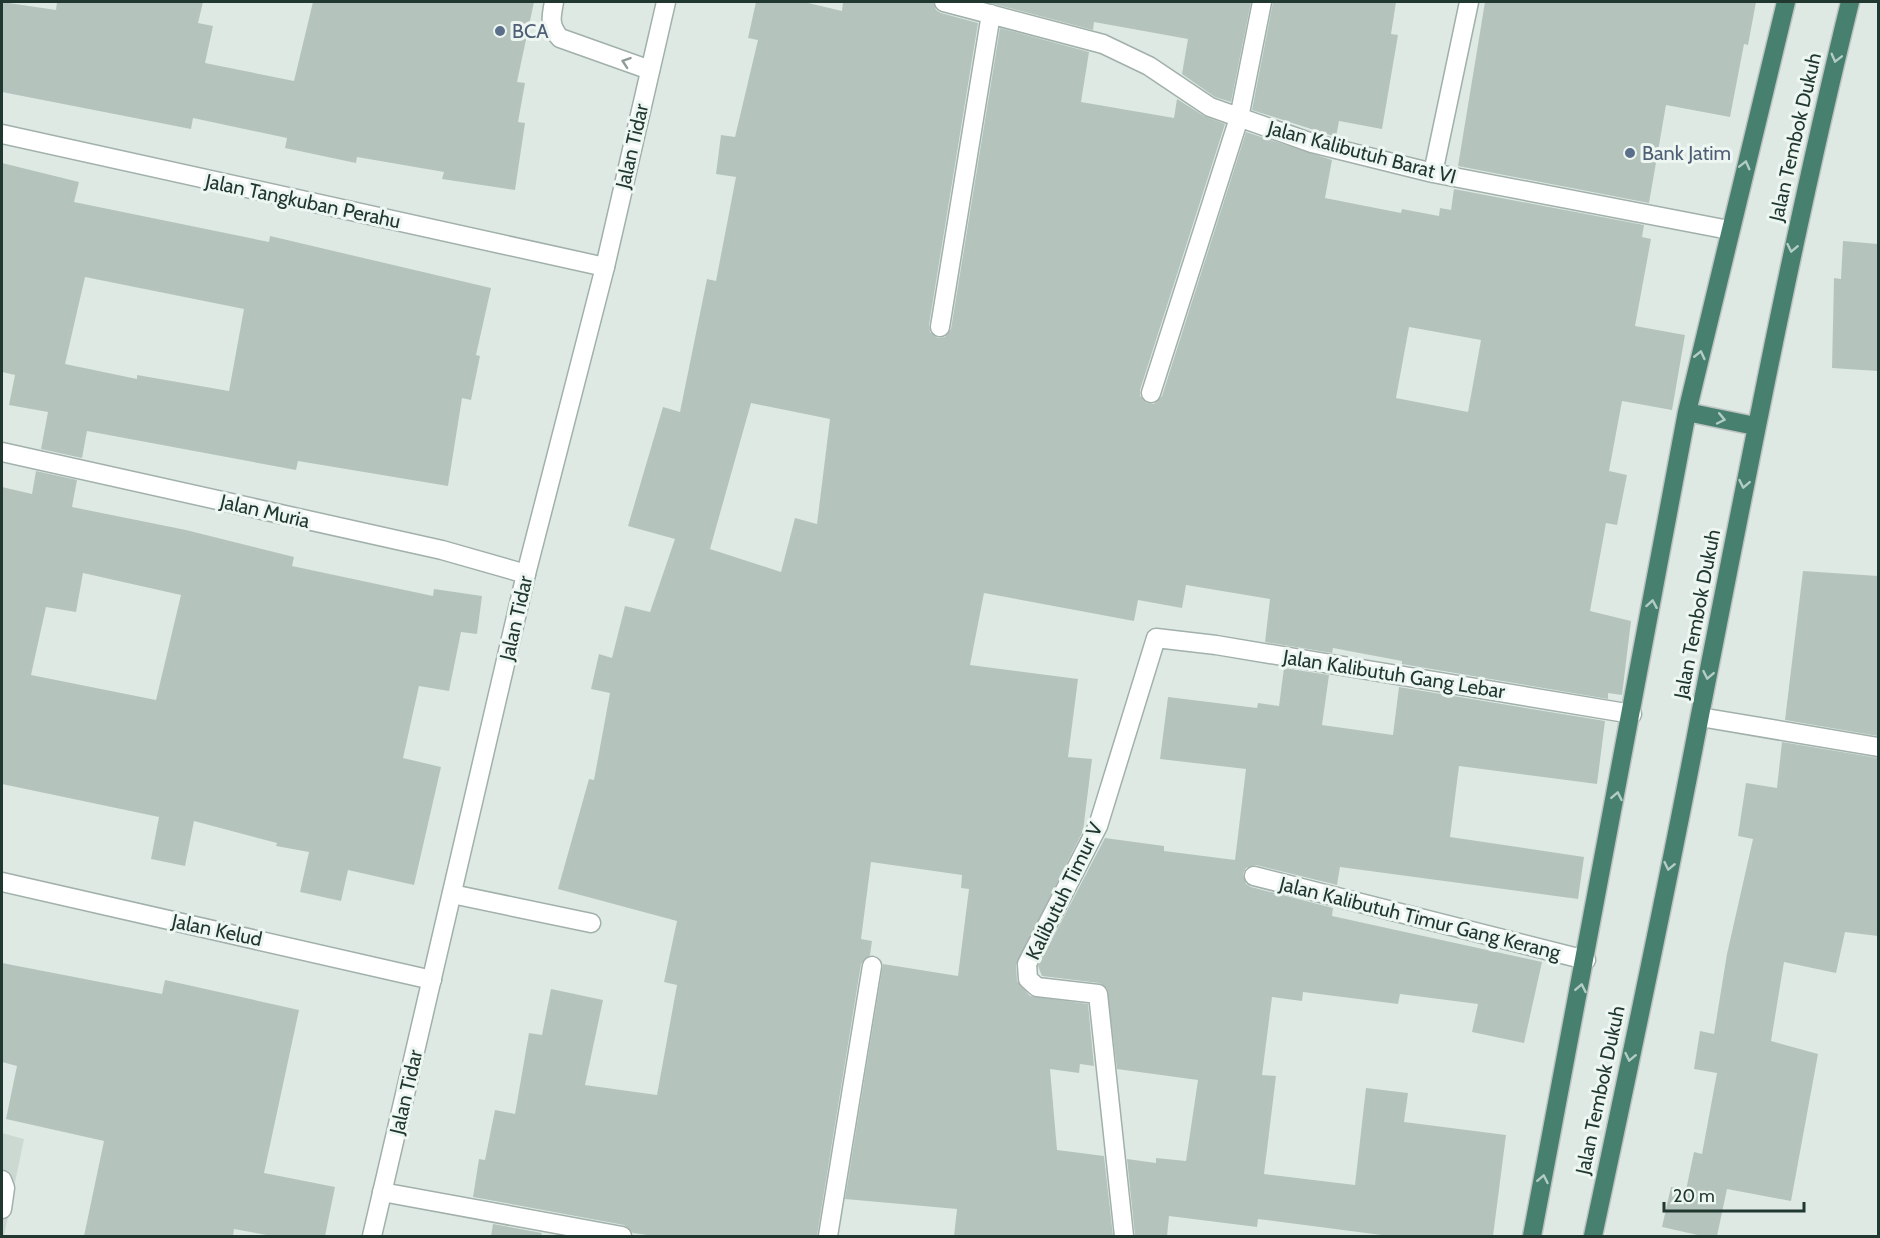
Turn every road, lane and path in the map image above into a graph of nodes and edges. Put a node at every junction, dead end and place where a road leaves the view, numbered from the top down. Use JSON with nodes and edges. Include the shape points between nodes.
{"nodes":[{"id":1,"x":554,"y":2,"type":"edge"},
{"id":2,"x":666,"y":2,"type":"edge"},
{"id":3,"x":944,"y":2,"type":"edge"},
{"id":4,"x":1262,"y":2,"type":"edge"},
{"id":5,"x":1469,"y":2,"type":"edge"},
{"id":6,"x":1786,"y":2,"type":"edge"},
{"id":7,"x":1850,"y":2,"type":"edge"},
{"id":8,"x":1000,"y":11,"type":"edge"},
{"id":9,"x":650,"y":70,"type":"junction"},
{"id":10,"x":1239,"y":118,"type":"junction"},
{"id":11,"x":2,"y":134,"type":"edge"},
{"id":12,"x":1433,"y":173,"type":"junction"},
{"id":13,"x":1729,"y":230,"type":"junction"},
{"id":14,"x":605,"y":267,"type":"junction"},
{"id":15,"x":940,"y":327,"type":"dead end"},
{"id":16,"x":1151,"y":393,"type":"dead end"},
{"id":17,"x":1687,"y":412,"type":"junction"},
{"id":18,"x":1755,"y":426,"type":"junction"},
{"id":19,"x":2,"y":452,"type":"edge"},
{"id":20,"x":526,"y":574,"type":"junction"},
{"id":21,"x":1156,"y":638,"type":"joint"},
{"id":22,"x":1632,"y":714,"type":"junction"},
{"id":23,"x":1700,"y":717,"type":"junction"},
{"id":24,"x":1878,"y":747,"type":"edge"},
{"id":25,"x":1254,"y":876,"type":"dead end"},
{"id":26,"x":2,"y":882,"type":"edge"},
{"id":27,"x":452,"y":894,"type":"junction"},
{"id":28,"x":591,"y":923,"type":"dead end"},
{"id":29,"x":1586,"y":960,"type":"junction"},
{"id":30,"x":872,"y":966,"type":"dead end"},
{"id":31,"x":432,"y":980,"type":"junction"},
{"id":32,"x":2,"y":1180,"type":"edge"},
{"id":33,"x":382,"y":1192,"type":"junction"},
{"id":34,"x":2,"y":1209,"type":"edge"},
{"id":35,"x":372,"y":1236,"type":"edge"},
{"id":36,"x":622,"y":1236,"type":"edge"},
{"id":37,"x":828,"y":1236,"type":"edge"},
{"id":38,"x":1124,"y":1236,"type":"edge"},
{"id":39,"x":1532,"y":1236,"type":"edge"},
{"id":40,"x":1593,"y":1236,"type":"edge"}],
"edges":[{"from":9,"to":1,"type":"street","one_way":true,"via":[[560,38],[552,29]]},
{"from":2,"to":9,"type":"street","name":"Jalan Tidar"},
{"from":3,"to":8,"type":"street","name":"Jalan Kalibutuh Barat VI"},
{"from":4,"to":10,"type":"street"},
{"from":5,"to":12,"type":"street"},
{"from":13,"to":6,"type":"highway","name":"Jalan Tembok Dukuh","one_way":true},
{"from":7,"to":18,"type":"highway","name":"Jalan Tembok Dukuh","one_way":true,"via":[[1810,164]]},
{"from":8,"to":10,"type":"street","name":"Jalan Kalibutuh Barat VI","via":[[1103,44],[1149,66],[1210,107]]},
{"from":8,"to":15,"type":"street"},
{"from":9,"to":14,"type":"street","name":"Jalan Tidar"},
{"from":10,"to":12,"type":"street","name":"Jalan Kalibutuh Barat VI","via":[[1312,143]]},
{"from":10,"to":16,"type":"street"},
{"from":11,"to":14,"type":"street","name":"Jalan Tangkuban Perahu"},
{"from":12,"to":13,"type":"street","name":"Jalan Kalibutuh Barat VI"},
{"from":17,"to":13,"type":"highway","name":"Jalan Tembok Dukuh","one_way":true},
{"from":14,"to":20,"type":"street","name":"Jalan Tidar"},
{"from":17,"to":18,"type":"highway","one_way":true},
{"from":22,"to":17,"type":"highway","name":"Jalan Tembok Dukuh","one_way":true},
{"from":18,"to":23,"type":"highway","name":"Jalan Tembok Dukuh","one_way":true},
{"from":19,"to":20,"type":"street","name":"Jalan Muria","via":[[442,550]]},
{"from":20,"to":27,"type":"street","name":"Jalan Tidar"},
{"from":21,"to":22,"type":"street","name":"Jalan Kalibutuh Gang Lebar"},
{"from":21,"to":38,"type":"street","name":"Kalibutuh Timur V","via":[[1098,825],[1027,964],[1028,979],[1037,987],[1098,994]]},
{"from":29,"to":22,"type":"highway","name":"Jalan Tembok Dukuh","one_way":true},
{"from":23,"to":24,"type":"street"},
{"from":23,"to":40,"type":"highway","name":"Jalan Tembok Dukuh","one_way":true},
{"from":25,"to":29,"type":"street","name":"Jalan Kalibutuh Timur Gang Kerang"},
{"from":26,"to":31,"type":"street","name":"Jalan Kelud"},
{"from":27,"to":28,"type":"street"},
{"from":27,"to":31,"type":"street","name":"Jalan Tidar"},
{"from":39,"to":29,"type":"highway","name":"Jalan Tembok Dukuh","one_way":true},
{"from":30,"to":37,"type":"street"},
{"from":31,"to":33,"type":"street","name":"Jalan Tidar"},
{"from":32,"to":34,"type":"street"},
{"from":33,"to":35,"type":"street","name":"Jalan Tidar"},
{"from":33,"to":36,"type":"street"}]}
